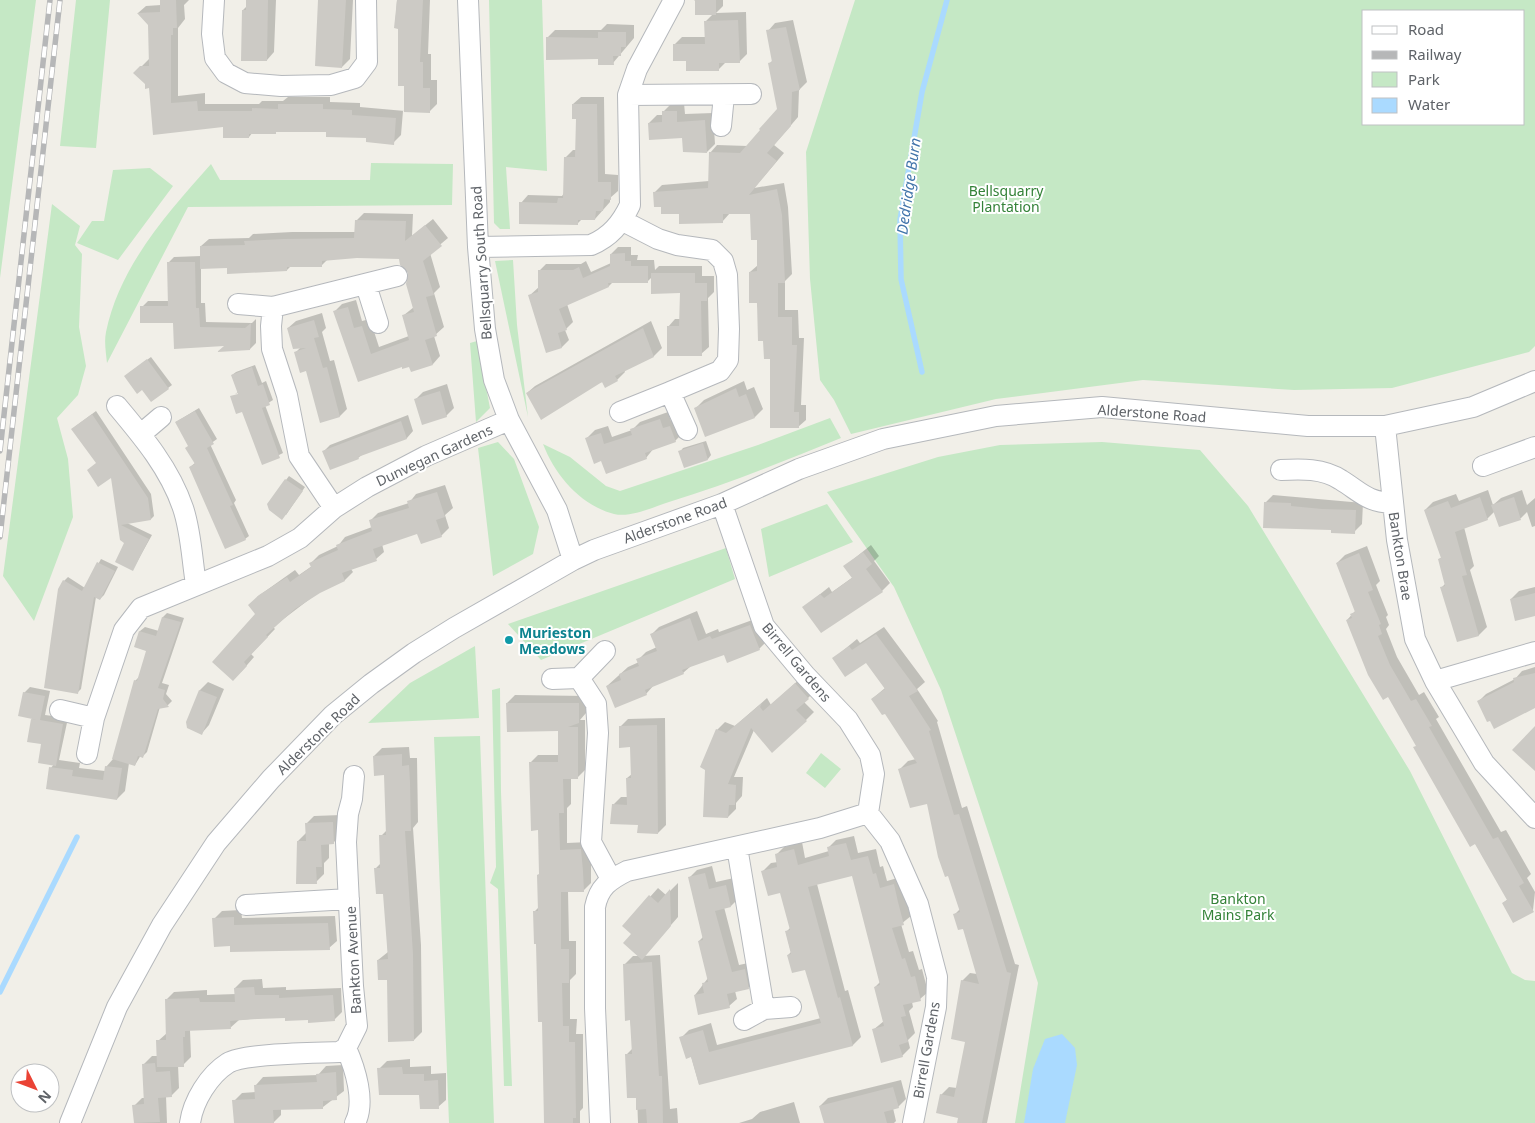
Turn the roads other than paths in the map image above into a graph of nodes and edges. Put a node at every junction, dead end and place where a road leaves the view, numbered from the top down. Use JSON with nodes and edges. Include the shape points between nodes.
{"nodes":[{"id":1,"x":214,"y":0,"type":"edge"},
{"id":2,"x":366,"y":0,"type":"edge"},
{"id":3,"x":468,"y":0,"type":"edge"},
{"id":4,"x":674,"y":0,"type":"edge"},
{"id":5,"x":751,"y":94,"type":"dead end"},
{"id":6,"x":628,"y":95,"type":"junction"},
{"id":7,"x":724,"y":95,"type":"junction"},
{"id":8,"x":721,"y":126,"type":"dead end"},
{"id":9,"x":623,"y":221,"type":"junction"},
{"id":10,"x":478,"y":248,"type":"junction"},
{"id":11,"x":397,"y":276,"type":"dead end"},
{"id":12,"x":366,"y":285,"type":"junction"},
{"id":13,"x":238,"y":304,"type":"dead end"},
{"id":14,"x":274,"y":307,"type":"junction"},
{"id":15,"x":378,"y":323,"type":"dead end"},
{"id":16,"x":1535,"y":381,"type":"edge"},
{"id":17,"x":670,"y":392,"type":"junction"},
{"id":18,"x":117,"y":406,"type":"dead end"},
{"id":19,"x":620,"y":412,"type":"dead end"},
{"id":20,"x":161,"y":417,"type":"dead end"},
{"id":21,"x":509,"y":420,"type":"junction"},
{"id":22,"x":1384,"y":426,"type":"junction"},
{"id":23,"x":686,"y":430,"type":"dead end"},
{"id":24,"x":141,"y":434,"type":"junction"},
{"id":25,"x":1533,"y":454,"type":"edge"},
{"id":26,"x":1484,"y":466,"type":"dead end"},
{"id":27,"x":1281,"y":470,"type":"dead end"},
{"id":28,"x":1393,"y":503,"type":"junction"},
{"id":29,"x":722,"y":504,"type":"junction"},
{"id":30,"x":334,"y":508,"type":"junction"},
{"id":31,"x":557,"y":510,"type":"junction"},
{"id":32,"x":594,"y":550,"type":"junction"},
{"id":33,"x":573,"y":560,"type":"junction"},
{"id":34,"x":196,"y":584,"type":"junction"},
{"id":35,"x":605,"y":651,"type":"dead end"},
{"id":36,"x":1535,"y":652,"type":"edge"},
{"id":37,"x":580,"y":678,"type":"junction"},
{"id":38,"x":552,"y":679,"type":"dead end"},
{"id":39,"x":1435,"y":681,"type":"junction"},
{"id":40,"x":60,"y":710,"type":"dead end"},
{"id":41,"x":94,"y":718,"type":"junction"},
{"id":42,"x":87,"y":754,"type":"dead end"},
{"id":43,"x":354,"y":776,"type":"dead end"},
{"id":44,"x":868,"y":813,"type":"junction"},
{"id":45,"x":1535,"y":818,"type":"edge"},
{"id":46,"x":737,"y":847,"type":"junction"},
{"id":47,"x":611,"y":878,"type":"junction"},
{"id":48,"x":349,"y":899,"type":"junction"},
{"id":49,"x":246,"y":905,"type":"dead end"},
{"id":50,"x":791,"y":1007,"type":"dead end"},
{"id":51,"x":764,"y":1009,"type":"junction"},
{"id":52,"x":744,"y":1020,"type":"dead end"},
{"id":53,"x":346,"y":1048,"type":"junction"},
{"id":54,"x":362,"y":1122,"type":"edge"},
{"id":55,"x":70,"y":1123,"type":"edge"},
{"id":56,"x":190,"y":1123,"type":"edge"},
{"id":57,"x":600,"y":1123,"type":"edge"},
{"id":58,"x":912,"y":1123,"type":"edge"}],
"edges":[{"from":1,"to":2,"type":"street","via":[[212,34],[215,58],[226,73],[245,83],[281,86],[331,85],[355,78],[367,62]]},
{"from":3,"to":10,"type":"street","name":"Bellsquarry South Road"},
{"from":4,"to":6,"type":"street","via":[[637,69]]},
{"from":5,"to":7,"type":"street"},
{"from":6,"to":7,"type":"street"},
{"from":6,"to":9,"type":"street","via":[[630,205]]},
{"from":7,"to":8,"type":"street"},
{"from":9,"to":10,"type":"street","via":[[605,239],[591,245]]},
{"from":9,"to":17,"type":"street","via":[[658,239],[712,250],[724,261],[728,360],[720,371]]},
{"from":10,"to":21,"type":"street","name":"Bellsquarry South Road","via":[[485,329],[494,380]]},
{"from":11,"to":12,"type":"street"},
{"from":12,"to":14,"type":"street"},
{"from":12,"to":15,"type":"street"},
{"from":13,"to":14,"type":"street"},
{"from":14,"to":30,"type":"street","via":[[270,326],[272,349],[287,395],[299,456]]},
{"from":16,"to":22,"type":"street","name":"Alderstone Road","via":[[1473,407]]},
{"from":17,"to":19,"type":"street"},
{"from":17,"to":23,"type":"street"},
{"from":18,"to":24,"type":"street"},
{"from":20,"to":24,"type":"street"},
{"from":21,"to":30,"type":"street","name":"Dunvegan Gardens","via":[[426,456]]},
{"from":21,"to":31,"type":"street","name":"Bellsquarry South Road"},
{"from":22,"to":28,"type":"street","name":"Bankton Brae"},
{"from":22,"to":29,"type":"street","name":"Alderstone Road","via":[[1308,426],[1102,407],[996,416],[883,439],[799,469]]},
{"from":24,"to":34,"type":"street","via":[[164,468],[184,509]]},
{"from":25,"to":26,"type":"street"},
{"from":27,"to":28,"type":"street","via":[[1306,468],[1322,472],[1340,479],[1375,502]]},
{"from":28,"to":39,"type":"street","name":"Bankton Brae","via":[[1415,639]]},
{"from":29,"to":32,"type":"street","name":"Alderstone Road"},
{"from":29,"to":44,"type":"street","name":"Birrell Gardens","via":[[764,626],[848,720],[870,755],[874,774]]},
{"from":30,"to":34,"type":"street","name":"Dunvegan Gardens","via":[[300,538],[268,556]]},
{"from":31,"to":32,"type":"street","name":"Bellsquarry South Road"},
{"from":31,"to":33,"type":"street","name":"Bellsquarry South Road"},
{"from":32,"to":33,"type":"street","name":"Alderstone Road"},
{"from":33,"to":55,"type":"street","name":"Alderstone Road","via":[[461,624],[371,684],[334,715],[271,779],[216,843],[162,925],[118,1007]]},
{"from":34,"to":41,"type":"street","name":"Dunvegan Gardens","via":[[141,608],[124,630]]},
{"from":35,"to":37,"type":"street"},
{"from":36,"to":39,"type":"street"},
{"from":37,"to":38,"type":"street"},
{"from":37,"to":47,"type":"street","via":[[596,704],[598,733],[591,842]]},
{"from":39,"to":45,"type":"street","name":"Bankton Brae","via":[[1484,763]]},
{"from":40,"to":41,"type":"street"},
{"from":41,"to":42,"type":"street","name":"Dunvegan Gardens"},
{"from":43,"to":48,"type":"street","name":"Bankton Avenue","via":[[346,842]]},
{"from":44,"to":46,"type":"street"},
{"from":44,"to":58,"type":"street","name":"Birrell Gardens","via":[[890,841],[918,904],[937,977],[936,1007]]},
{"from":46,"to":47,"type":"street","via":[[627,871]]},
{"from":46,"to":51,"type":"street"},
{"from":47,"to":57,"type":"street","via":[[598,892],[595,907]]},
{"from":48,"to":49,"type":"street","name":"Bankton Avenue"},
{"from":48,"to":53,"type":"street","name":"Bankton Avenue","via":[[357,1026]]},
{"from":50,"to":51,"type":"street"},
{"from":51,"to":52,"type":"street"},
{"from":53,"to":54,"type":"street","via":[[356,1070]]},
{"from":53,"to":56,"type":"street","via":[[339,1052],[267,1056],[229,1062],[203,1090]]}]}
